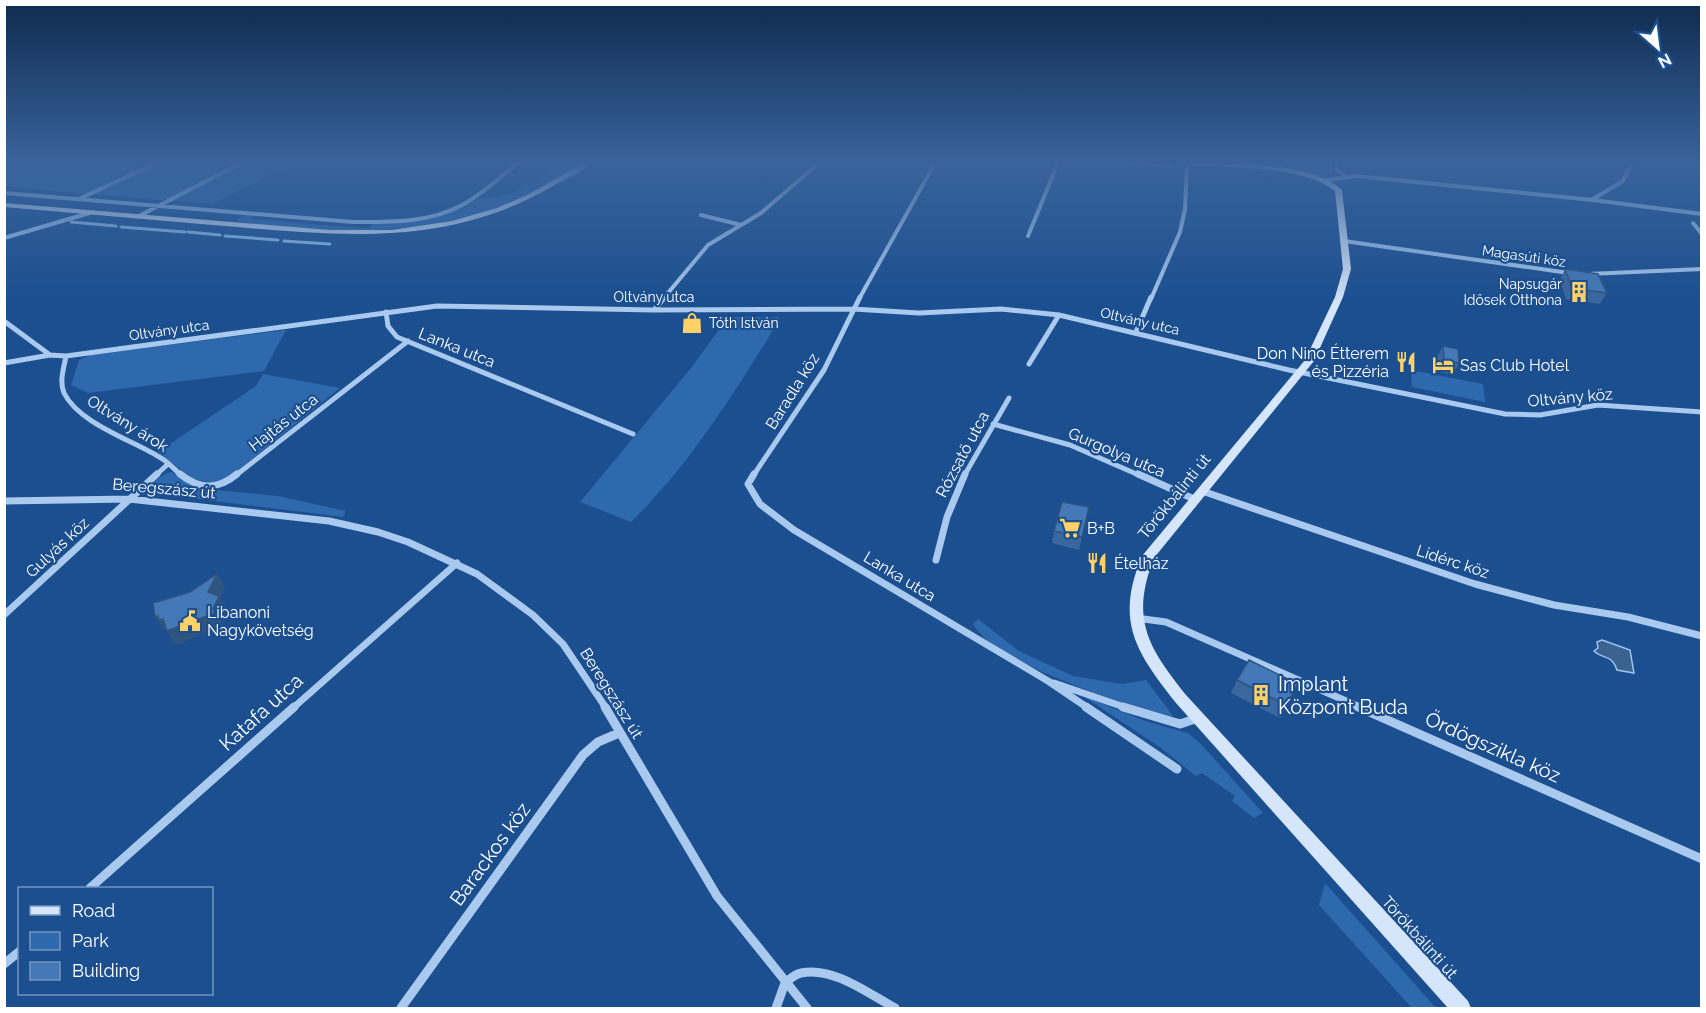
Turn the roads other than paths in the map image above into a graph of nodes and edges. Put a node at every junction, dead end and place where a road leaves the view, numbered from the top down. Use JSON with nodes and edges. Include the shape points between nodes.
{"nodes":[{"id":1,"x":72,"y":210,"type":"edge"},
{"id":2,"x":150,"y":210,"type":"edge"},
{"id":3,"x":210,"y":210,"type":"edge"},
{"id":4,"x":450,"y":210,"type":"edge"},
{"id":5,"x":499,"y":210,"type":"edge"},
{"id":6,"x":764,"y":210,"type":"edge"},
{"id":7,"x":908,"y":210,"type":"edge"},
{"id":8,"x":1039,"y":210,"type":"edge"},
{"id":9,"x":1185,"y":210,"type":"edge"},
{"id":10,"x":1340,"y":210,"type":"edge"},
{"id":11,"x":1672,"y":210,"type":"edge"},
{"id":12,"x":94,"y":212,"type":"junction"},
{"id":13,"x":1701,"y":214,"type":"edge"},
{"id":14,"x":701,"y":215,"type":"dead end"},
{"id":15,"x":139,"y":216,"type":"junction"},
{"id":16,"x":1693,"y":223,"type":"dead end"},
{"id":17,"x":742,"y":225,"type":"junction"},
{"id":18,"x":1701,"y":234,"type":"edge"},
{"id":19,"x":1028,"y":236,"type":"dead end"},
{"id":20,"x":4,"y":238,"type":"edge"},
{"id":21,"x":1344,"y":241,"type":"junction"},
{"id":22,"x":1701,"y":269,"type":"edge"},
{"id":23,"x":1570,"y":273,"type":"edge"},
{"id":24,"x":1581,"y":274,"type":"edge"},
{"id":25,"x":853,"y":309,"type":"junction"},
{"id":26,"x":654,"y":310,"type":"junction"},
{"id":27,"x":386,"y":312,"type":"junction"},
{"id":28,"x":1059,"y":315,"type":"junction"},
{"id":29,"x":4,"y":321,"type":"edge"},
{"id":30,"x":1136,"y":332,"type":"junction"},
{"id":31,"x":408,"y":341,"type":"junction"},
{"id":32,"x":51,"y":355,"type":"junction"},
{"id":33,"x":66,"y":356,"type":"junction"},
{"id":34,"x":4,"y":363,"type":"edge"},
{"id":35,"x":1029,"y":364,"type":"dead end"},
{"id":36,"x":1300,"y":372,"type":"junction"},
{"id":37,"x":1009,"y":398,"type":"dead end"},
{"id":38,"x":1701,"y":412,"type":"edge"},
{"id":39,"x":993,"y":424,"type":"junction"},
{"id":40,"x":633,"y":434,"type":"dead end"},
{"id":41,"x":168,"y":464,"type":"junction"},
{"id":42,"x":748,"y":484,"type":"joint"},
{"id":43,"x":1197,"y":495,"type":"junction"},
{"id":44,"x":129,"y":499,"type":"junction"},
{"id":45,"x":4,"y":501,"type":"edge"},
{"id":46,"x":936,"y":560,"type":"dead end"},
{"id":47,"x":457,"y":563,"type":"junction"},
{"id":48,"x":4,"y":615,"type":"edge"},
{"id":49,"x":1136,"y":618,"type":"junction"},
{"id":50,"x":1701,"y":636,"type":"edge"},
{"id":51,"x":1048,"y":681,"type":"junction"},
{"id":52,"x":1198,"y":718,"type":"junction"},
{"id":53,"x":618,"y":733,"type":"junction"},
{"id":54,"x":1177,"y":769,"type":"dead end"},
{"id":55,"x":1701,"y":859,"type":"edge"},
{"id":56,"x":91,"y":887,"type":"edge"},
{"id":57,"x":18,"y":953,"type":"edge"},
{"id":58,"x":4,"y":964,"type":"edge"},
{"id":59,"x":784,"y":983,"type":"junction"},
{"id":60,"x":401,"y":1008,"type":"edge"},
{"id":61,"x":776,"y":1008,"type":"edge"},
{"id":62,"x":807,"y":1008,"type":"edge"},
{"id":63,"x":896,"y":1008,"type":"edge"},
{"id":64,"x":1461,"y":1008,"type":"edge"}],
"edges":[{"from":1,"to":12,"type":"street"},
{"from":2,"to":15,"type":"street"},
{"from":3,"to":4,"type":"street","via":[[353,222],[417,219]]},
{"from":5,"to":15,"type":"street","via":[[452,223],[392,232],[329,232]]},
{"from":6,"to":17,"type":"street"},
{"from":7,"to":25,"type":"street","name":"Baradla köz"},
{"from":8,"to":19,"type":"street"},
{"from":9,"to":30,"type":"street","via":[[1180,232]]},
{"from":10,"to":21,"type":"street","name":"Törökbálinti út"},
{"from":11,"to":13,"type":"street"},
{"from":12,"to":15,"type":"street"},
{"from":12,"to":20,"type":"street"},
{"from":14,"to":17,"type":"street"},
{"from":16,"to":18,"type":"street"},
{"from":17,"to":26,"type":"street","via":[[708,244]]},
{"from":21,"to":23,"type":"street","name":"Magasúti köz"},
{"from":21,"to":36,"type":"street","name":"Törökbálinti út","via":[[1344,283],[1329,321]]},
{"from":22,"to":24,"type":"street","name":"Magasúti köz"},
{"from":25,"to":26,"type":"street","name":"Oltvány utca"},
{"from":25,"to":28,"type":"street","name":"Oltvány utca","via":[[919,314],[1001,309]]},
{"from":25,"to":42,"type":"street","name":"Baradla köz","via":[[824,370]]},
{"from":26,"to":27,"type":"street","name":"Oltvány utca","via":[[463,306]]},
{"from":27,"to":31,"type":"street","name":"Lanka utca","via":[[390,331]]},
{"from":27,"to":33,"type":"street","name":"Oltvány utca"},
{"from":28,"to":30,"type":"street","name":"Oltvány utca"},
{"from":28,"to":35,"type":"street"},
{"from":29,"to":32,"type":"street"},
{"from":30,"to":36,"type":"street","name":"Oltvány utca"},
{"from":31,"to":40,"type":"street","name":"Lanka utca"},
{"from":31,"to":41,"type":"street","name":"Hajtás utca","via":[[225,484],[207,487]]},
{"from":32,"to":33,"type":"street","name":"Oltvány utca"},
{"from":32,"to":34,"type":"street","name":"Oltvány utca"},
{"from":33,"to":41,"type":"street","name":"Oltvány árok","via":[[62,381],[69,400],[95,421]]},
{"from":36,"to":38,"type":"street","name":"Oltvány köz","via":[[1505,414],[1540,415],[1599,405]]},
{"from":36,"to":43,"type":"street","name":"Törökbálinti út"},
{"from":37,"to":39,"type":"street","name":"Rózsatő utca"},
{"from":39,"to":43,"type":"street","name":"Gurgolya utca","via":[[1070,445]]},
{"from":39,"to":46,"type":"street","name":"Rózsatő utca","via":[[951,500]]},
{"from":41,"to":44,"type":"street","name":"Oltvány árok"},
{"from":42,"to":51,"type":"street","name":"Lanka utca","via":[[760,504],[794,530]]},
{"from":43,"to":49,"type":"street","name":"Törökbálinti út","via":[[1142,570],[1136,586]]},
{"from":43,"to":50,"type":"street","name":"Lidérc köz","via":[[1475,584]]},
{"from":44,"to":45,"type":"street","name":"Beregszász út"},
{"from":44,"to":47,"type":"street","name":"Beregszász út","via":[[330,521],[378,532]]},
{"from":44,"to":48,"type":"street","name":"Gulyás köz"},
{"from":47,"to":53,"type":"street","name":"Beregszász út","via":[[533,615],[563,644],[592,685]]},
{"from":47,"to":56,"type":"street","name":"Katafa utca"},
{"from":49,"to":52,"type":"street","name":"Törökbálinti út","via":[[1155,665]]},
{"from":49,"to":55,"type":"street","name":"Ördögszikla köz","via":[[1166,622]]},
{"from":51,"to":52,"type":"street","name":"Lanka utca","via":[[1157,719],[1180,724]]},
{"from":51,"to":54,"type":"street","name":"Lanka utca"},
{"from":52,"to":64,"type":"street","name":"Törökbálinti út"},
{"from":53,"to":59,"type":"street","name":"Beregszász út","via":[[717,896]]},
{"from":53,"to":60,"type":"street","name":"Barackos köz","via":[[598,741],[583,755]]},
{"from":57,"to":58,"type":"street"},
{"from":59,"to":61,"type":"street"},
{"from":59,"to":62,"type":"street","name":"Beregszász út"},
{"from":59,"to":63,"type":"street","via":[[798,974],[816,972],[848,983]]}]}
